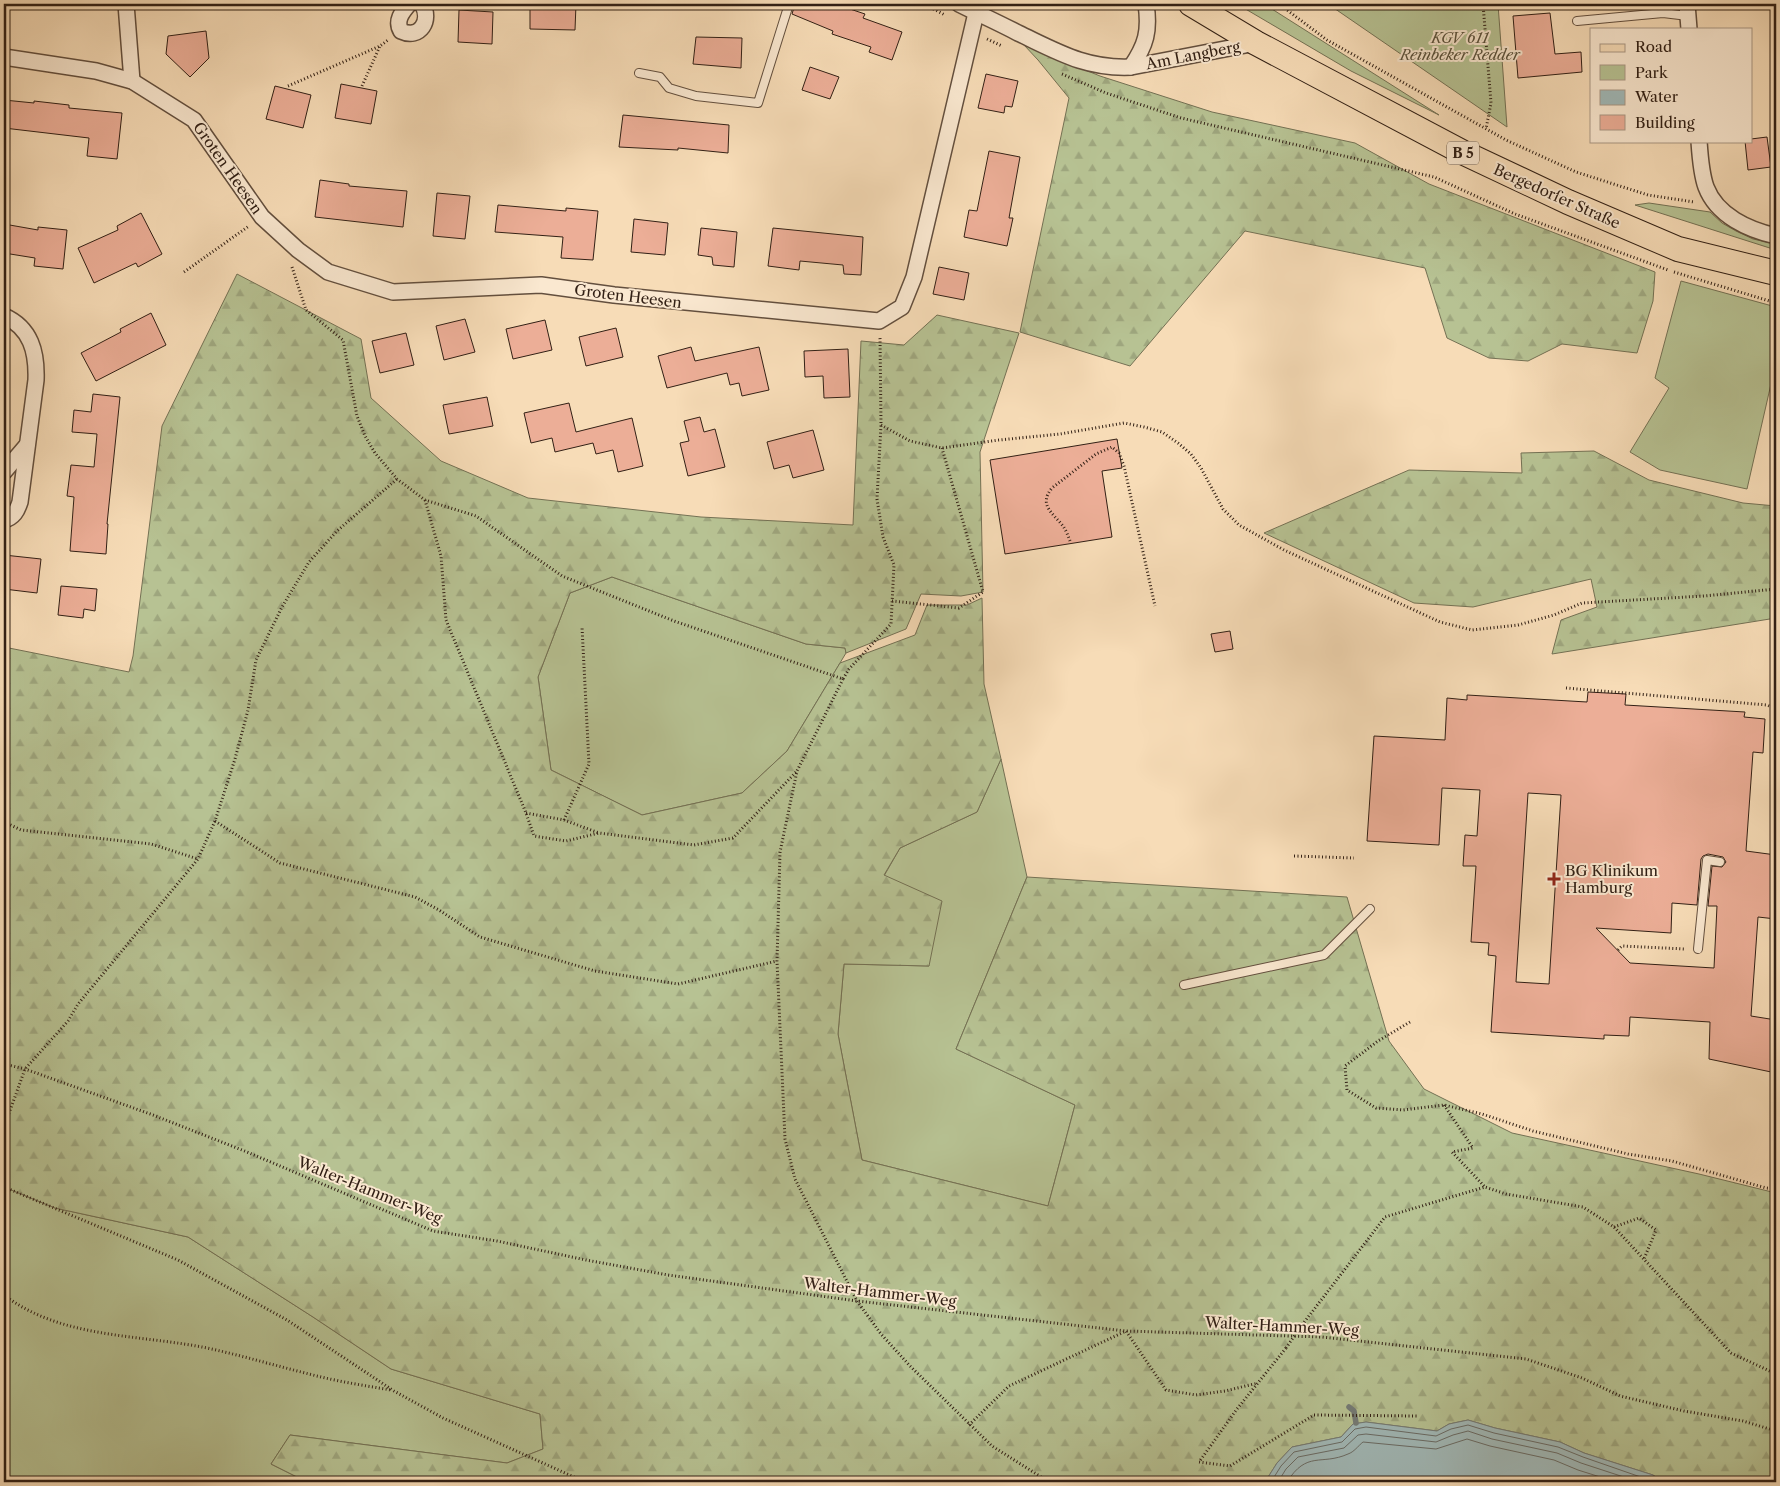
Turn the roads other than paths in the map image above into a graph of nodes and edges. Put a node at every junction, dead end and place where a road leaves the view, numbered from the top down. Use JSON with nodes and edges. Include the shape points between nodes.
{"nodes":[{"id":1,"x":126,"y":4,"type":"edge"},
{"id":2,"x":409,"y":4,"type":"edge"},
{"id":3,"x":422,"y":4,"type":"edge"},
{"id":4,"x":790,"y":4,"type":"edge"},
{"id":5,"x":959,"y":4,"type":"edge"},
{"id":6,"x":1146,"y":4,"type":"edge"},
{"id":7,"x":1191,"y":4,"type":"edge"},
{"id":8,"x":976,"y":13,"type":"junction"},
{"id":9,"x":1688,"y":16,"type":"edge"},
{"id":10,"x":1577,"y":21,"type":"dead end"},
{"id":11,"x":1256,"y":43,"type":"junction"},
{"id":12,"x":4,"y":57,"type":"edge"},
{"id":13,"x":1131,"y":67,"type":"junction"},
{"id":14,"x":639,"y":73,"type":"dead end"},
{"id":15,"x":132,"y":81,"type":"junction"},
{"id":16,"x":1699,"y":142,"type":"edge"},
{"id":17,"x":1776,"y":236,"type":"edge"},
{"id":18,"x":1776,"y":273,"type":"edge"},
{"id":19,"x":4,"y":316,"type":"edge"},
{"id":20,"x":27,"y":445,"type":"junction"},
{"id":21,"x":4,"y":472,"type":"edge"},
{"id":22,"x":4,"y":520,"type":"edge"},
{"id":23,"x":1720,"y":862,"type":"dead end"},
{"id":24,"x":1370,"y":909,"type":"dead end"},
{"id":25,"x":1698,"y":949,"type":"road end"},
{"id":26,"x":1184,"y":985,"type":"dead end"}],
"edges":[{"from":1,"to":15,"type":"street"},
{"from":2,"to":3,"type":"street","via":[[398,22],[401,31],[409,34],[424,26],[427,18]]},
{"from":4,"to":14,"type":"lane","via":[[758,103],[696,96],[669,88],[660,77]]},
{"from":5,"to":8,"type":"street","name":"Am Langberg"},
{"from":6,"to":13,"type":"street","name":"Am Langberg","via":[[1147,36]]},
{"from":7,"to":11,"type":"main road","name":"Bergedorfer Straße","number":"B 5"},
{"from":8,"to":13,"type":"street","name":"Am Langberg","via":[[1068,57],[1114,68]]},
{"from":8,"to":15,"type":"street","name":"Groten Heesen","via":[[914,277],[902,307],[879,321],[614,295],[540,284],[393,292],[328,272],[262,217],[194,120]]},
{"from":9,"to":10,"type":"lane","via":[[1663,13]]},
{"from":11,"to":13,"type":"street","name":"Am Langberg"},
{"from":11,"to":18,"type":"main road","name":"Bergedorfer Straße","number":"B 5","via":[[1462,152],[1568,202],[1678,249]]},
{"from":12,"to":15,"type":"street","name":"Groten Heesen","via":[[96,71]]},
{"from":16,"to":17,"type":"street","via":[[1706,188],[1718,206],[1732,219]]},
{"from":19,"to":20,"type":"street","via":[[20,326],[35,352],[36,380]]},
{"from":20,"to":21,"type":"street"},
{"from":20,"to":22,"type":"street","via":[[20,502],[13,516]]},
{"from":23,"to":25,"type":"lane","via":[[1707,860]]},
{"from":24,"to":26,"type":"lane","via":[[1324,955]]}]}
